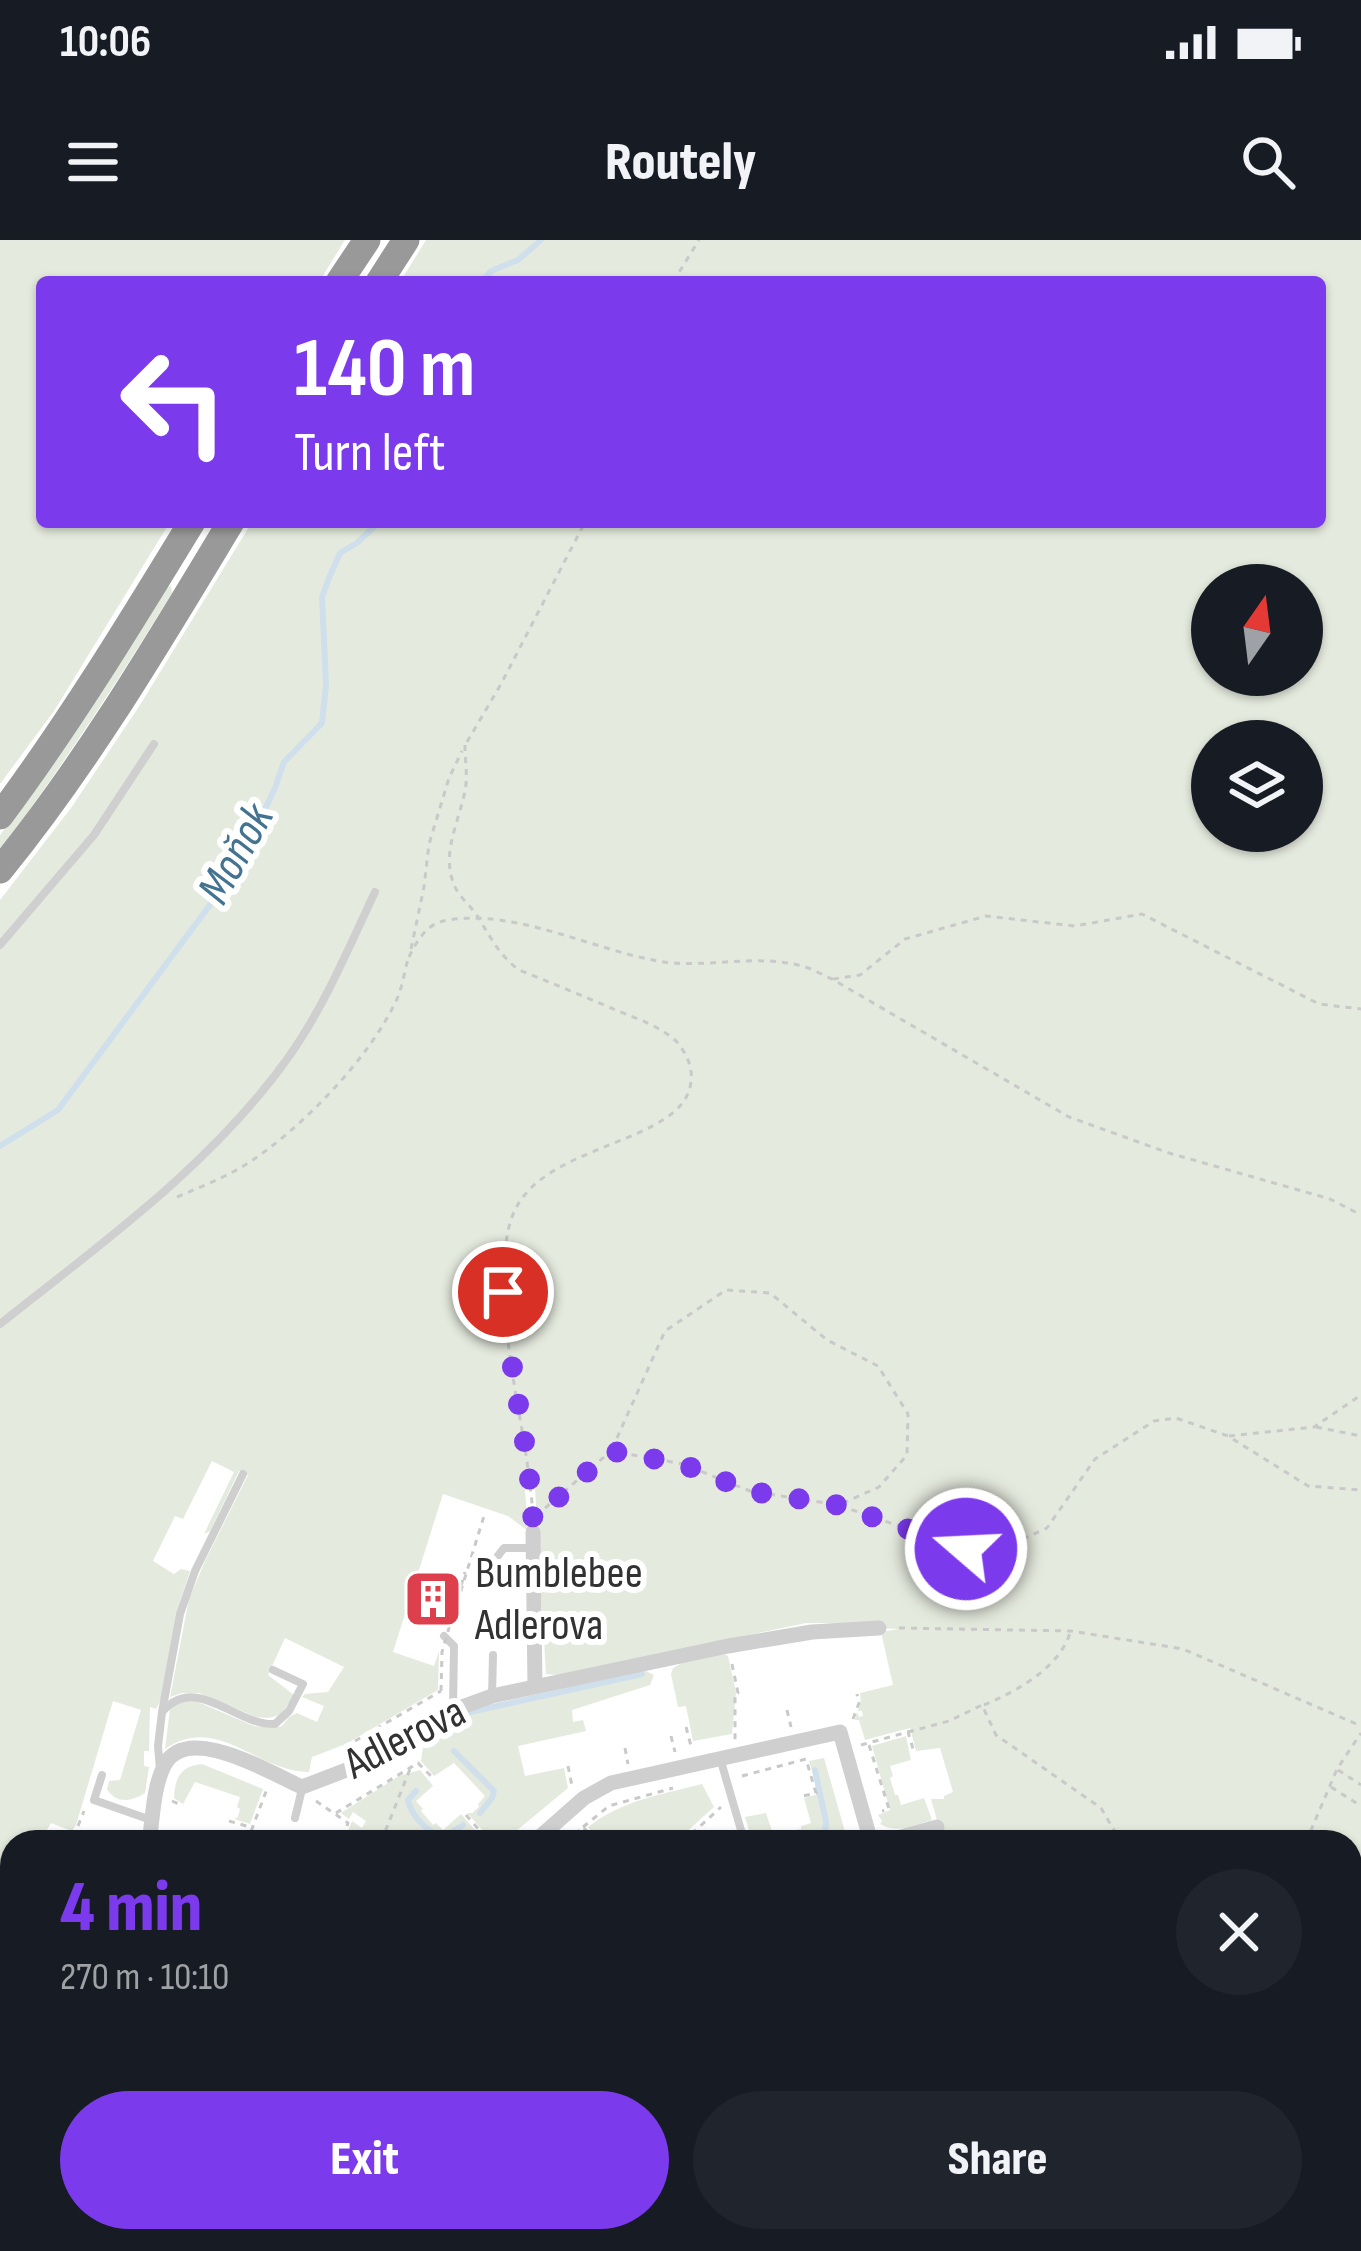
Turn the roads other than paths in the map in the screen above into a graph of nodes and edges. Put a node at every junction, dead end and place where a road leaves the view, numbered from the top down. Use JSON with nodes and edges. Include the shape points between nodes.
{"nodes":[{"id":1,"x":367,"y":240,"type":"edge"},
{"id":2,"x":406,"y":240,"type":"edge"},
{"id":3,"x":344,"y":276,"type":"edge"},
{"id":4,"x":383,"y":276,"type":"edge"},
{"id":5,"x":188,"y":528,"type":"edge"},
{"id":6,"x":227,"y":528,"type":"edge"},
{"id":7,"x":154,"y":744,"type":"dead end"},
{"id":8,"x":0,"y":816,"type":"edge"},
{"id":9,"x":0,"y":870,"type":"edge"},
{"id":10,"x":375,"y":892,"type":"dead end"},
{"id":11,"x":0,"y":945,"type":"edge"},
{"id":12,"x":0,"y":1324,"type":"edge"},
{"id":13,"x":243,"y":1474,"type":"dead end"},
{"id":14,"x":533,"y":1533,"type":"joint"},
{"id":15,"x":496,"y":1573,"type":"dead end"},
{"id":16,"x":879,"y":1628,"type":"road end"},
{"id":17,"x":444,"y":1636,"type":"dead end"},
{"id":18,"x":493,"y":1655,"type":"dead end"},
{"id":19,"x":273,"y":1670,"type":"dead end"},
{"id":20,"x":535,"y":1686,"type":"junction"},
{"id":21,"x":492,"y":1689,"type":"junction"},
{"id":22,"x":453,"y":1709,"type":"junction"},
{"id":23,"x":162,"y":1712,"type":"junction"},
{"id":24,"x":720,"y":1758,"type":"junction"},
{"id":25,"x":160,"y":1772,"type":"junction"},
{"id":26,"x":102,"y":1775,"type":"dead end"},
{"id":27,"x":301,"y":1792,"type":"junction"},
{"id":28,"x":295,"y":1818,"type":"dead end"},
{"id":29,"x":153,"y":1820,"type":"junction"},
{"id":30,"x":937,"y":1827,"type":"dead end"},
{"id":31,"x":151,"y":1830,"type":"edge"},
{"id":32,"x":548,"y":1830,"type":"edge"},
{"id":33,"x":740,"y":1830,"type":"edge"},
{"id":34,"x":867,"y":1830,"type":"edge"},
{"id":35,"x":926,"y":1830,"type":"edge"}],
"edges":[{"from":1,"to":3,"type":"highway"},
{"from":2,"to":4,"type":"highway"},
{"from":5,"to":8,"type":"highway"},
{"from":6,"to":9,"type":"highway","via":[[75,770]]},
{"from":7,"to":11,"type":"lane","via":[[94,835]]},
{"from":10,"to":12,"type":"lane","via":[[290,1054],[228,1130]]},
{"from":13,"to":23,"type":"lane","via":[[180,1614]]},
{"from":14,"to":15,"type":"lane","via":[[504,1548]]},
{"from":14,"to":20,"type":"street","via":[[527,1614]]},
{"from":16,"to":20,"type":"street","name":"Adlerova","via":[[728,1646]]},
{"from":17,"to":22,"type":"lane","via":[[454,1646]]},
{"from":18,"to":21,"type":"lane"},
{"from":19,"to":23,"type":"lane","via":[[303,1684],[275,1724],[194,1696]]},
{"from":20,"to":21,"type":"street","name":"Adlerova"},
{"from":21,"to":22,"type":"street","name":"Adlerova"},
{"from":22,"to":27,"type":"street","name":"Adlerova"},
{"from":23,"to":25,"type":"lane"},
{"from":24,"to":32,"type":"street","via":[[611,1783]]},
{"from":24,"to":33,"type":"lane"},
{"from":24,"to":34,"type":"street","via":[[840,1732]]},
{"from":25,"to":27,"type":"street","name":"Adlerova","via":[[177,1752],[200,1746]]},
{"from":25,"to":29,"type":"street"},
{"from":26,"to":29,"type":"lane","via":[[94,1800]]},
{"from":27,"to":28,"type":"lane"},
{"from":29,"to":31,"type":"street"},
{"from":30,"to":35,"type":"street"}]}
